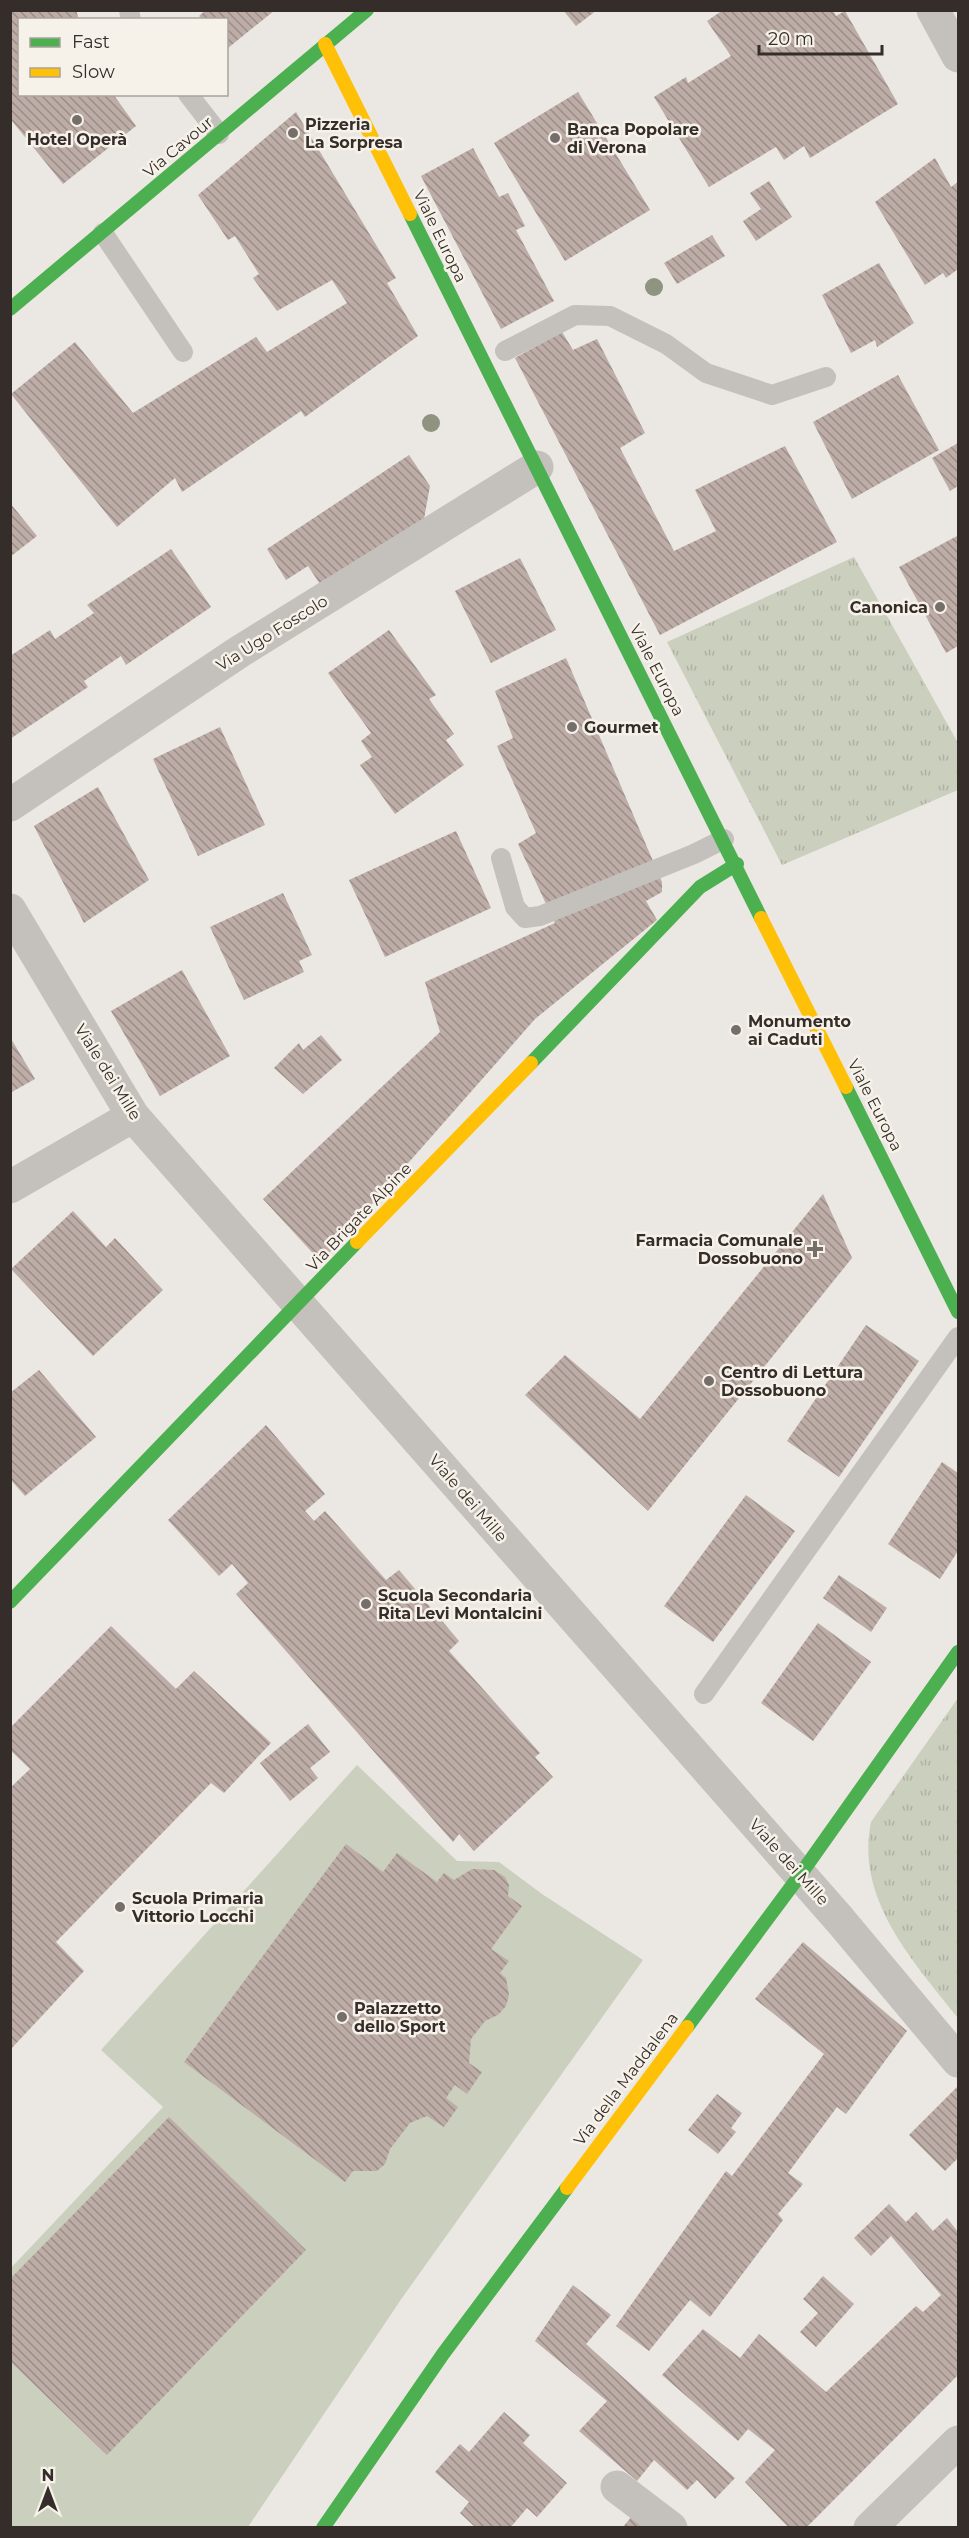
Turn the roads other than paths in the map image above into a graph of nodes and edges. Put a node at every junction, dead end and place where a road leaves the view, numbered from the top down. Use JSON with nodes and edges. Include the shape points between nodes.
{"nodes":[{"id":1,"x":367,"y":10,"type":"edge"},
{"id":2,"x":933,"y":10,"type":"edge"},
{"id":3,"x":326,"y":44,"type":"junction"},
{"id":4,"x":958,"y":56,"type":"edge"},
{"id":5,"x":190,"y":96,"type":"edge"},
{"id":6,"x":219,"y":134,"type":"junction"},
{"id":7,"x":103,"y":233,"type":"junction"},
{"id":8,"x":10,"y":309,"type":"edge"},
{"id":9,"x":505,"y":351,"type":"dead end"},
{"id":10,"x":183,"y":352,"type":"dead end"},
{"id":11,"x":826,"y":377,"type":"dead end"},
{"id":12,"x":537,"y":467,"type":"junction"},
{"id":13,"x":10,"y":805,"type":"edge"},
{"id":14,"x":724,"y":839,"type":"junction"},
{"id":15,"x":501,"y":858,"type":"dead end"},
{"id":16,"x":736,"y":864,"type":"junction"},
{"id":17,"x":10,"y":910,"type":"edge"},
{"id":18,"x":133,"y":1116,"type":"junction"},
{"id":19,"x":10,"y":1186,"type":"edge"},
{"id":20,"x":298,"y":1305,"type":"junction"},
{"id":21,"x":958,"y":1312,"type":"edge"},
{"id":22,"x":958,"y":1337,"type":"edge"},
{"id":23,"x":10,"y":1602,"type":"edge"},
{"id":24,"x":958,"y":1653,"type":"edge"},
{"id":25,"x":704,"y":1694,"type":"dead end"},
{"id":26,"x":800,"y":1875,"type":"junction"},
{"id":27,"x":958,"y":2061,"type":"edge"},
{"id":28,"x":958,"y":2442,"type":"edge"},
{"id":29,"x":617,"y":2487,"type":"dead end"},
{"id":30,"x":323,"y":2528,"type":"edge"},
{"id":31,"x":671,"y":2528,"type":"edge"},
{"id":32,"x":870,"y":2528,"type":"edge"}],
"edges":[{"from":1,"to":3,"type":"street","name":"Via Cavour"},
{"from":2,"to":4,"type":"street"},
{"from":3,"to":6,"type":"street","name":"Via Cavour"},
{"from":3,"to":12,"type":"street","name":"Viale Europa"},
{"from":5,"to":6,"type":"lane"},
{"from":6,"to":7,"type":"street","name":"Via Cavour"},
{"from":7,"to":8,"type":"street","name":"Via Cavour"},
{"from":7,"to":10,"type":"lane"},
{"from":9,"to":11,"type":"lane","via":[[575,315],[610,316],[666,344],[706,373],[772,395]]},
{"from":12,"to":13,"type":"street","name":"Via Ugo Foscolo","via":[[239,652]]},
{"from":12,"to":14,"type":"street","name":"Viale Europa"},
{"from":14,"to":15,"type":"lane","via":[[540,916],[525,918],[515,907]]},
{"from":14,"to":16,"type":"street","name":"Viale Europa"},
{"from":16,"to":20,"type":"street","name":"Via Brigate Alpine","via":[[700,887]]},
{"from":16,"to":21,"type":"street","name":"Viale Europa"},
{"from":17,"to":18,"type":"street","name":"Viale dei Mille"},
{"from":18,"to":19,"type":"street"},
{"from":18,"to":20,"type":"street","name":"Viale dei Mille"},
{"from":20,"to":23,"type":"street","name":"Via Brigate Alpine"},
{"from":20,"to":26,"type":"street","name":"Viale dei Mille"},
{"from":22,"to":25,"type":"lane"},
{"from":24,"to":26,"type":"street","name":"Via della Maddalena"},
{"from":26,"to":27,"type":"street","name":"Viale dei Mille"},
{"from":26,"to":30,"type":"street","name":"Via della Maddalena","via":[[443,2354]]},
{"from":28,"to":32,"type":"street"},
{"from":29,"to":31,"type":"street"}]}
